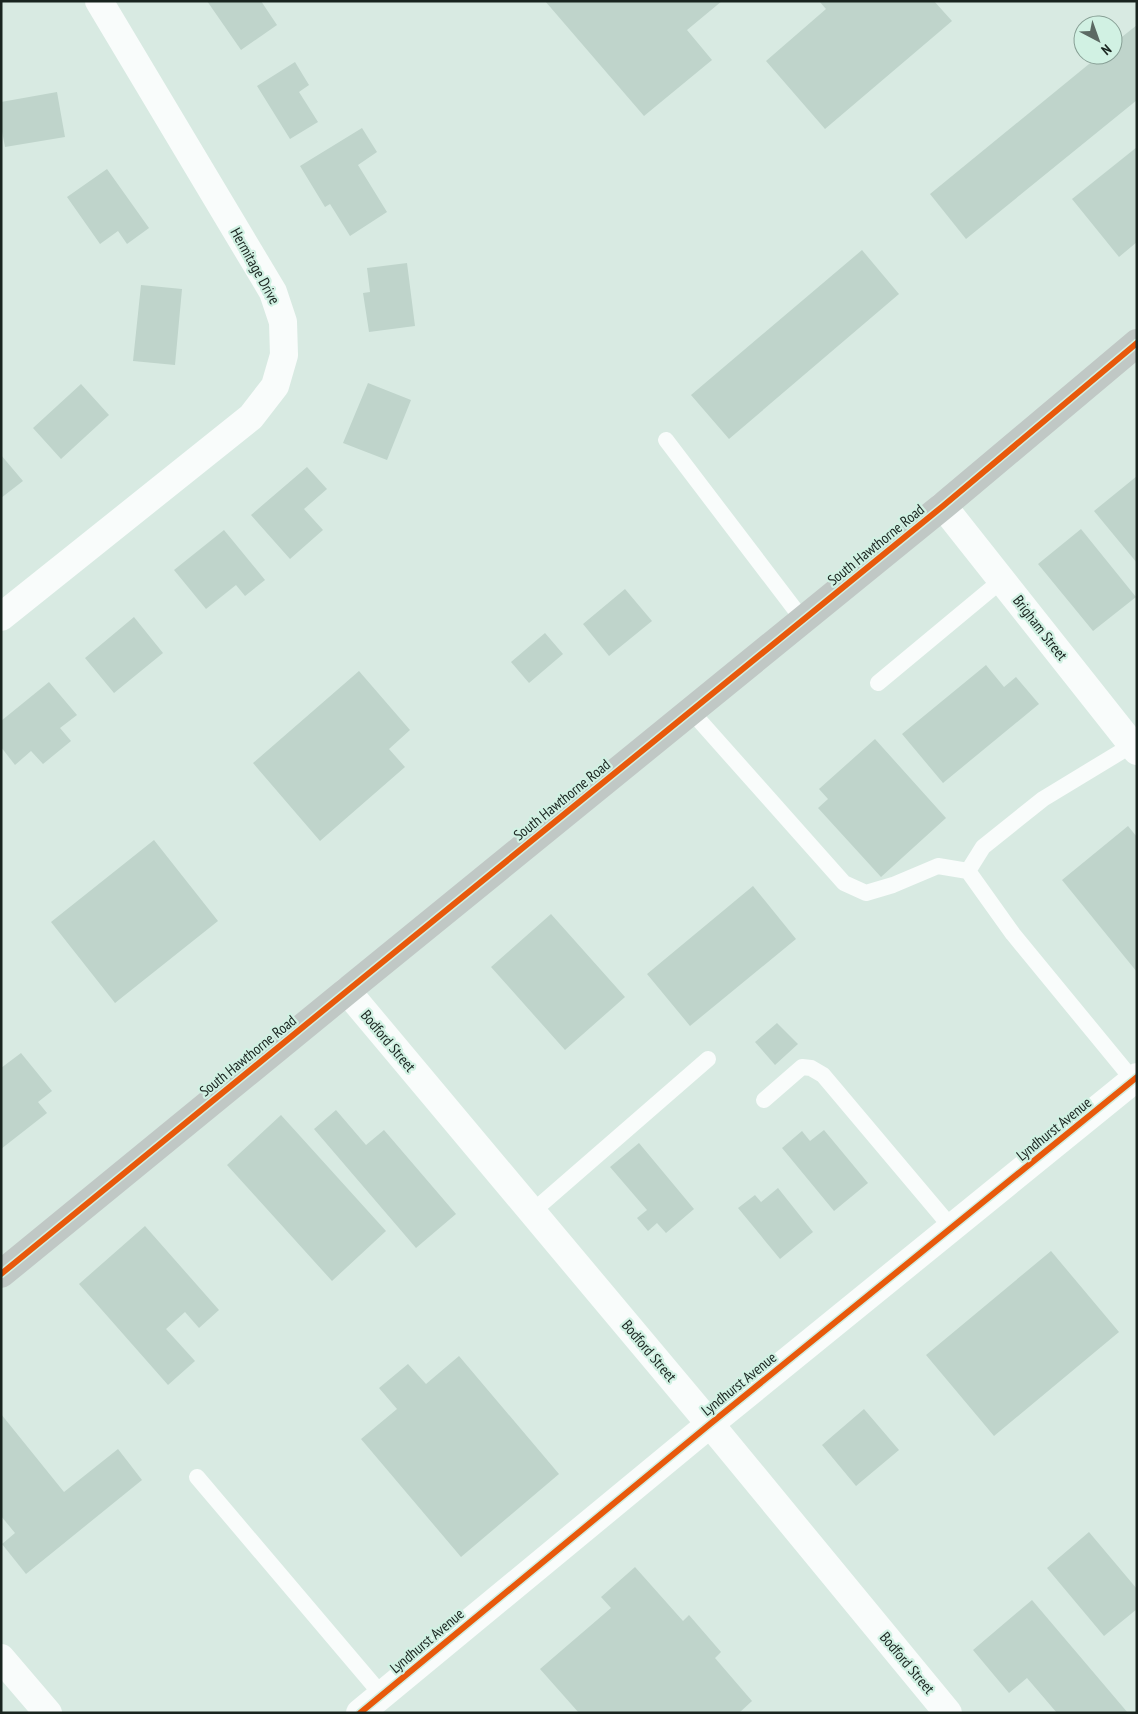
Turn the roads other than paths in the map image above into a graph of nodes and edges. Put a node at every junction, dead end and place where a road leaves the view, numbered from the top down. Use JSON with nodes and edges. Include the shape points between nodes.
{"nodes":[{"id":1,"x":98,"y":1,"type":"edge"},
{"id":2,"x":1137,"y":343,"type":"edge"},
{"id":3,"x":666,"y":440,"type":"dead end"},
{"id":4,"x":943,"y":506,"type":"junction"},
{"id":5,"x":1002,"y":580,"type":"junction"},
{"id":6,"x":1,"y":617,"type":"edge"},
{"id":7,"x":803,"y":620,"type":"junction"},
{"id":8,"x":878,"y":683,"type":"dead end"},
{"id":9,"x":691,"y":712,"type":"junction"},
{"id":10,"x":1134,"y":748,"type":"edge"},
{"id":11,"x":968,"y":871,"type":"junction"},
{"id":12,"x":346,"y":991,"type":"junction"},
{"id":13,"x":708,"y":1059,"type":"dead end"},
{"id":14,"x":1135,"y":1078,"type":"edge"},
{"id":15,"x":764,"y":1100,"type":"dead end"},
{"id":16,"x":532,"y":1212,"type":"junction"},
{"id":17,"x":952,"y":1228,"type":"junction"},
{"id":18,"x":1,"y":1274,"type":"edge"},
{"id":19,"x":710,"y":1424,"type":"junction"},
{"id":20,"x":197,"y":1477,"type":"dead end"},
{"id":21,"x":1,"y":1658,"type":"edge"},
{"id":22,"x":382,"y":1695,"type":"junction"},
{"id":23,"x":48,"y":1713,"type":"edge"},
{"id":24,"x":360,"y":1713,"type":"edge"},
{"id":25,"x":948,"y":1713,"type":"edge"}],
"edges":[{"from":1,"to":6,"type":"street","name":"Hermitage Drive","via":[[273,292],[284,322],[284,355],[274,386],[250,417]]},
{"from":2,"to":4,"type":"main road","name":"South Hawthorne Road"},
{"from":3,"to":7,"type":"lane"},
{"from":4,"to":5,"type":"street","name":"Brigham Street"},
{"from":4,"to":7,"type":"main road","name":"South Hawthorne Road"},
{"from":5,"to":8,"type":"lane"},
{"from":5,"to":10,"type":"street","name":"Brigham Street"},
{"from":7,"to":9,"type":"main road","name":"South Hawthorne Road"},
{"from":9,"to":11,"type":"lane","via":[[844,883],[866,893],[938,866]]},
{"from":9,"to":12,"type":"main road","name":"South Hawthorne Road"},
{"from":10,"to":11,"type":"lane","via":[[1043,799],[983,847]]},
{"from":11,"to":14,"type":"lane","via":[[1012,934]]},
{"from":12,"to":16,"type":"street","name":"Bodford Street"},
{"from":12,"to":18,"type":"main road","name":"South Hawthorne Road"},
{"from":13,"to":16,"type":"lane"},
{"from":14,"to":17,"type":"street","name":"Lyndhurst Avenue"},
{"from":15,"to":17,"type":"lane","via":[[802,1067],[823,1075]]},
{"from":16,"to":19,"type":"street","name":"Bodford Street"},
{"from":17,"to":19,"type":"street","name":"Lyndhurst Avenue"},
{"from":19,"to":22,"type":"street","name":"Lyndhurst Avenue"},
{"from":19,"to":25,"type":"street","name":"Bodford Street"},
{"from":20,"to":22,"type":"lane"},
{"from":21,"to":23,"type":"street"},
{"from":22,"to":24,"type":"street","name":"Lyndhurst Avenue"}]}
